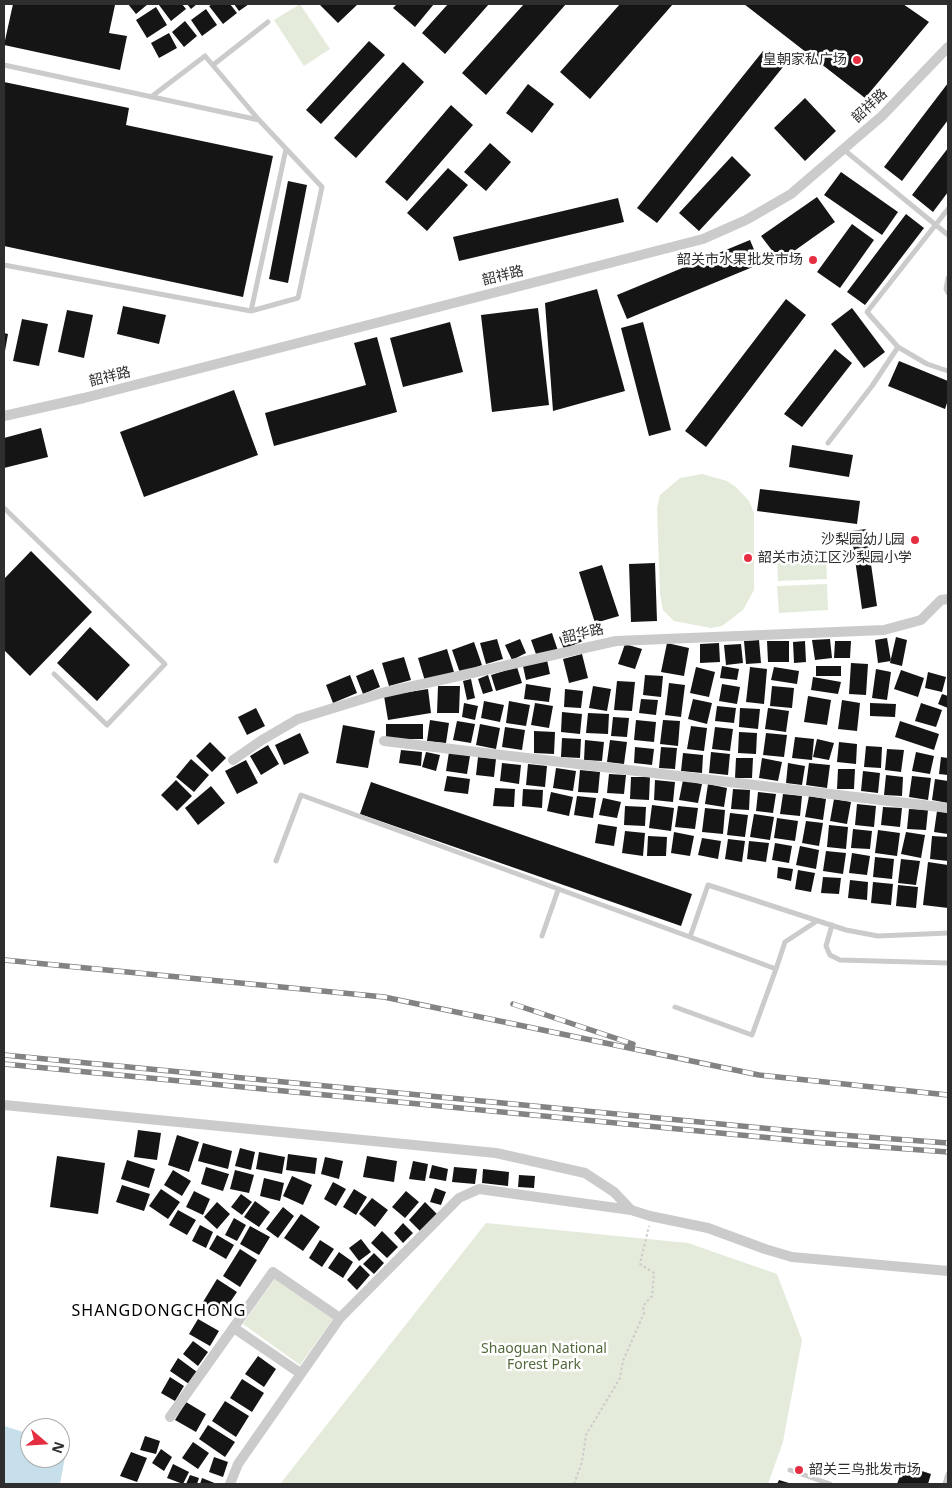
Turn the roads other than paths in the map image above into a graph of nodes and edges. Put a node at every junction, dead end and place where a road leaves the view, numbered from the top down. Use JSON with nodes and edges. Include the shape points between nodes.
{"nodes":[{"id":1,"x":268,"y":22,"type":"dead end"},
{"id":2,"x":948,"y":47,"type":"edge"},
{"id":3,"x":4,"y":66,"type":"edge"},
{"id":4,"x":213,"y":66,"type":"junction"},
{"id":5,"x":151,"y":97,"type":"junction"},
{"id":6,"x":259,"y":120,"type":"junction"},
{"id":7,"x":843,"y":149,"type":"junction"},
{"id":8,"x":286,"y":150,"type":"junction"},
{"id":9,"x":948,"y":209,"type":"edge"},
{"id":10,"x":936,"y":225,"type":"junction"},
{"id":11,"x":948,"y":235,"type":"edge"},
{"id":12,"x":4,"y":266,"type":"edge"},
{"id":13,"x":948,"y":278,"type":"edge"},
{"id":14,"x":948,"y":293,"type":"edge"},
{"id":15,"x":251,"y":311,"type":"junction"},
{"id":16,"x":898,"y":347,"type":"junction"},
{"id":17,"x":948,"y":371,"type":"edge"},
{"id":18,"x":4,"y":416,"type":"edge"},
{"id":19,"x":828,"y":443,"type":"dead end"},
{"id":20,"x":4,"y":508,"type":"edge"},
{"id":21,"x":948,"y":598,"type":"edge"},
{"id":22,"x":54,"y":674,"type":"dead end"},
{"id":23,"x":384,"y":742,"type":"dead end"},
{"id":24,"x":233,"y":760,"type":"dead end"},
{"id":25,"x":948,"y":808,"type":"edge"},
{"id":26,"x":276,"y":862,"type":"dead end"},
{"id":27,"x":558,"y":890,"type":"junction"},
{"id":28,"x":817,"y":921,"type":"junction"},
{"id":29,"x":832,"y":926,"type":"junction"},
{"id":30,"x":948,"y":933,"type":"edge"},
{"id":31,"x":542,"y":936,"type":"dead end"},
{"id":32,"x":690,"y":938,"type":"junction"},
{"id":33,"x":948,"y":963,"type":"edge"},
{"id":34,"x":776,"y":969,"type":"junction"},
{"id":35,"x":675,"y":1007,"type":"dead end"},
{"id":36,"x":4,"y":1105,"type":"edge"},
{"id":37,"x":631,"y":1210,"type":"junction"},
{"id":38,"x":948,"y":1270,"type":"edge"},
{"id":39,"x":340,"y":1318,"type":"junction"},
{"id":40,"x":234,"y":1328,"type":"junction"},
{"id":41,"x":300,"y":1373,"type":"junction"},
{"id":42,"x":170,"y":1417,"type":"dead end"},
{"id":43,"x":790,"y":1470,"type":"dead end"},
{"id":44,"x":948,"y":1474,"type":"edge"},
{"id":45,"x":230,"y":1484,"type":"edge"},
{"id":46,"x":830,"y":1484,"type":"edge"},
{"id":47,"x":945,"y":1484,"type":"edge"}],
"edges":[{"from":1,"to":4,"type":"lane"},
{"from":2,"to":7,"type":"street","name":"韶祥路","via":[[882,116]]},
{"from":3,"to":5,"type":"lane"},
{"from":4,"to":5,"type":"lane","via":[[205,56]]},
{"from":4,"to":6,"type":"lane"},
{"from":5,"to":6,"type":"lane"},
{"from":6,"to":8,"type":"lane"},
{"from":7,"to":10,"type":"lane"},
{"from":7,"to":18,"type":"street","name":"韶祥路","via":[[790,194],[746,220],[703,239]]},
{"from":8,"to":15,"type":"lane"},
{"from":8,"to":15,"type":"lane","via":[[322,187],[298,298]]},
{"from":9,"to":10,"type":"lane"},
{"from":10,"to":11,"type":"lane"},
{"from":10,"to":16,"type":"lane","via":[[867,312]]},
{"from":12,"to":15,"type":"lane"},
{"from":13,"to":14,"type":"lane"},
{"from":16,"to":17,"type":"lane"},
{"from":16,"to":19,"type":"lane"},
{"from":20,"to":22,"type":"lane","via":[[165,664],[107,725]]},
{"from":21,"to":24,"type":"street","name":"韶华路","via":[[941,600],[921,620],[884,630],[616,641],[391,691],[298,719]]},
{"from":23,"to":25,"type":"street"},
{"from":26,"to":27,"type":"lane","via":[[301,796]]},
{"from":27,"to":31,"type":"lane"},
{"from":27,"to":32,"type":"lane"},
{"from":28,"to":29,"type":"lane"},
{"from":28,"to":32,"type":"lane","via":[[708,886]]},
{"from":28,"to":34,"type":"lane","via":[[785,942]]},
{"from":29,"to":30,"type":"lane","via":[[878,936]]},
{"from":29,"to":33,"type":"lane","via":[[826,946],[830,956],[840,960]]},
{"from":32,"to":34,"type":"lane"},
{"from":34,"to":35,"type":"lane","via":[[752,1035]]},
{"from":36,"to":37,"type":"street","via":[[496,1153],[585,1173],[614,1192]]},
{"from":37,"to":38,"type":"street","via":[[708,1228],[792,1257]]},
{"from":37,"to":39,"type":"street","via":[[479,1189],[459,1198]]},
{"from":39,"to":40,"type":"street","via":[[273,1272]]},
{"from":39,"to":41,"type":"street"},
{"from":40,"to":41,"type":"street"},
{"from":40,"to":42,"type":"street"},
{"from":41,"to":45,"type":"street","via":[[238,1464]]},
{"from":43,"to":46,"type":"lane"},
{"from":44,"to":47,"type":"lane"}]}
